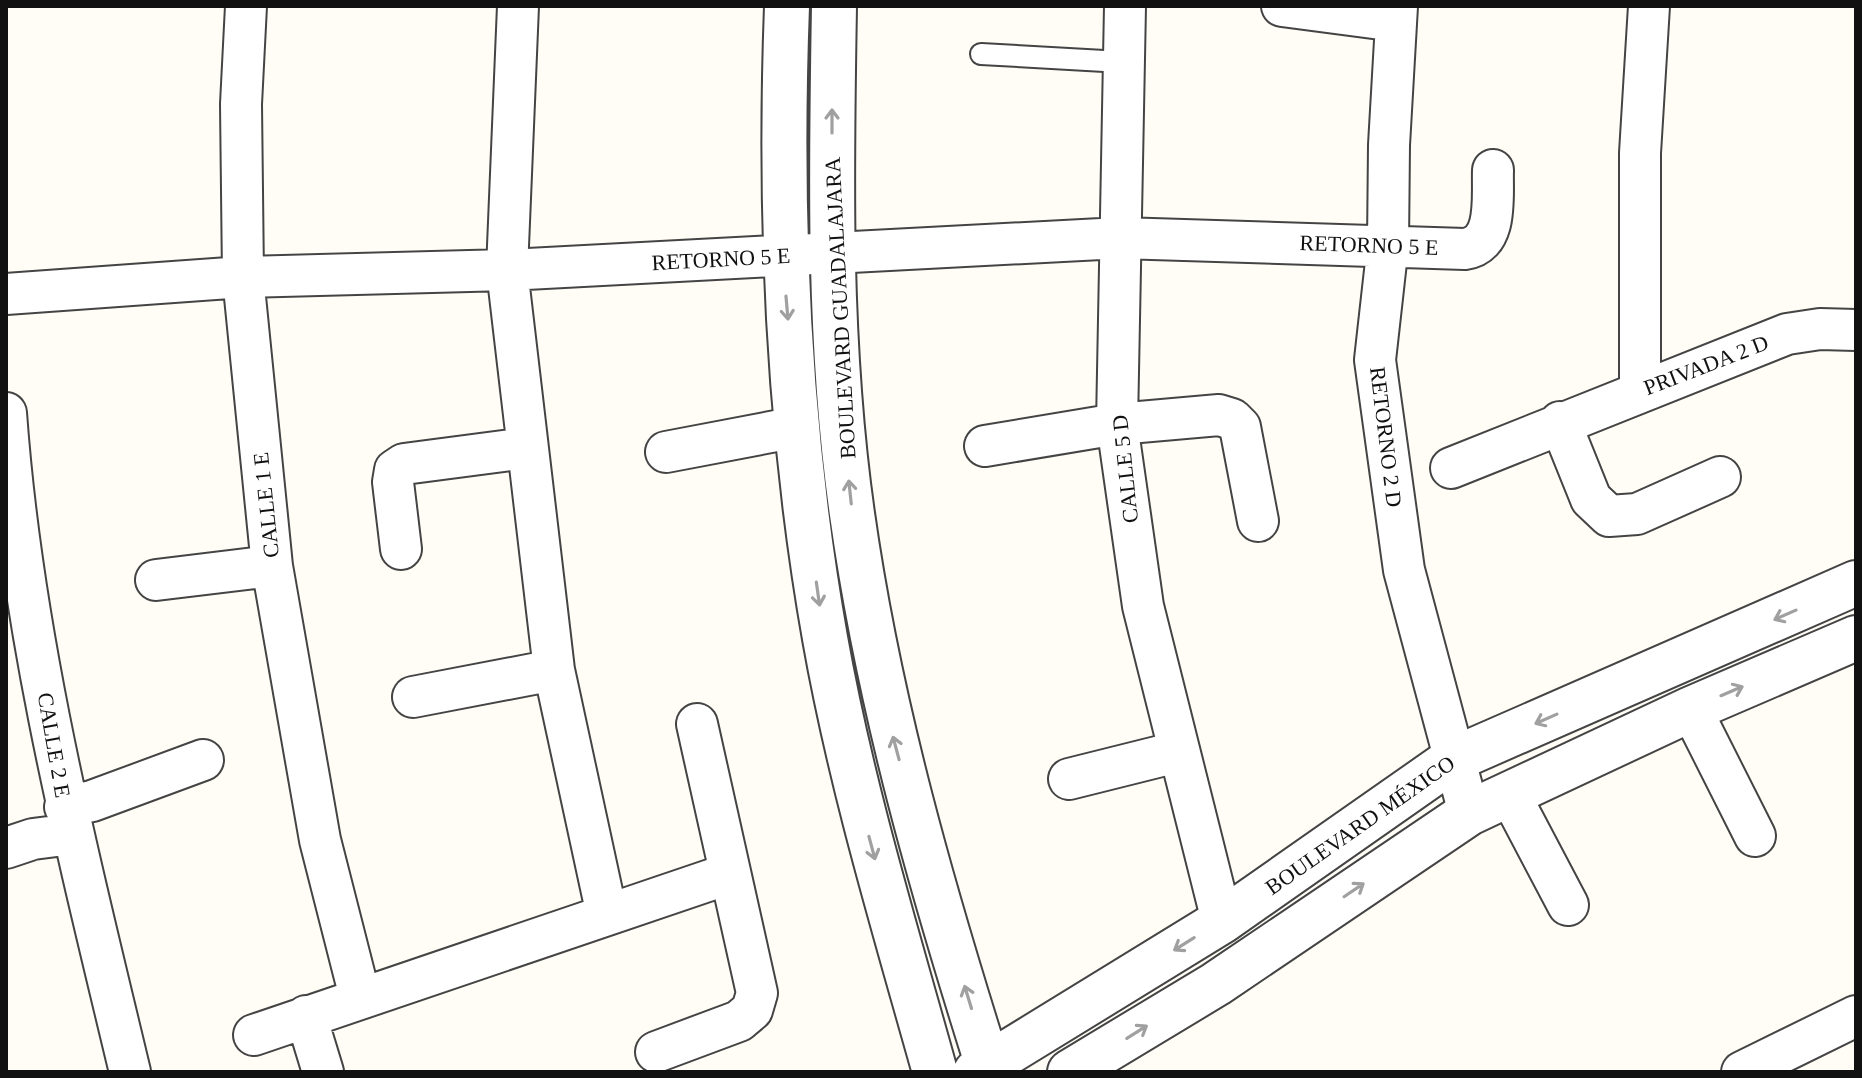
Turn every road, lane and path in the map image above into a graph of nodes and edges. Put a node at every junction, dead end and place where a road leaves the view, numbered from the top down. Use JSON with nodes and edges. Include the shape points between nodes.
{"nodes":[{"id":1,"x":246,"y":6,"type":"edge"},
{"id":2,"x":518,"y":6,"type":"edge"},
{"id":3,"x":787,"y":6,"type":"edge"},
{"id":4,"x":834,"y":6,"type":"edge"},
{"id":5,"x":1125,"y":6,"type":"edge"},
{"id":6,"x":1282,"y":6,"type":"edge"},
{"id":7,"x":1649,"y":6,"type":"edge"},
{"id":8,"x":1396,"y":13,"type":"edge"},
{"id":9,"x":981,"y":54,"type":"dead end"},
{"id":10,"x":1122,"y":62,"type":"junction"},
{"id":11,"x":1493,"y":170,"type":"dead end"},
{"id":12,"x":1120,"y":238,"type":"junction"},
{"id":13,"x":1388,"y":244,"type":"junction"},
{"id":14,"x":833,"y":253,"type":"junction"},
{"id":15,"x":783,"y":256,"type":"junction"},
{"id":16,"x":507,"y":270,"type":"junction"},
{"id":17,"x":243,"y":277,"type":"junction"},
{"id":18,"x":6,"y":294,"type":"edge"},
{"id":19,"x":1856,"y":330,"type":"edge"},
{"id":20,"x":1640,"y":391,"type":"junction"},
{"id":21,"x":6,"y":413,"type":"edge"},
{"id":22,"x":1560,"y":422,"type":"junction"},
{"id":23,"x":1117,"y":424,"type":"junction"},
{"id":24,"x":797,"y":427,"type":"junction"},
{"id":25,"x":985,"y":446,"type":"dead end"},
{"id":26,"x":526,"y":448,"type":"junction"},
{"id":27,"x":666,"y":452,"type":"dead end"},
{"id":28,"x":1451,"y":468,"type":"dead end"},
{"id":29,"x":1720,"y":477,"type":"dead end"},
{"id":30,"x":8,"y":480,"type":"edge"},
{"id":31,"x":1258,"y":521,"type":"dead end"},
{"id":32,"x":401,"y":549,"type":"dead end"},
{"id":33,"x":272,"y":566,"type":"junction"},
{"id":34,"x":156,"y":580,"type":"dead end"},
{"id":35,"x":1856,"y":583,"type":"edge"},
{"id":36,"x":1856,"y":638,"type":"edge"},
{"id":37,"x":554,"y":670,"type":"junction"},
{"id":38,"x":413,"y":697,"type":"dead end"},
{"id":39,"x":1691,"y":709,"type":"junction"},
{"id":40,"x":697,"y":724,"type":"dead end"},
{"id":41,"x":1177,"y":752,"type":"junction"},
{"id":42,"x":203,"y":760,"type":"dead end"},
{"id":43,"x":1452,"y":760,"type":"junction"},
{"id":44,"x":1069,"y":779,"type":"dead end"},
{"id":45,"x":1509,"y":793,"type":"junction"},
{"id":46,"x":1469,"y":813,"type":"junction"},
{"id":47,"x":69,"y":820,"type":"junction"},
{"id":48,"x":1755,"y":836,"type":"dead end"},
{"id":49,"x":6,"y":848,"type":"edge"},
{"id":50,"x":728,"y":874,"type":"junction"},
{"id":51,"x":1568,"y":905,"type":"dead end"},
{"id":52,"x":607,"y":915,"type":"junction"},
{"id":53,"x":1222,"y":921,"type":"junction"},
{"id":54,"x":360,"y":997,"type":"junction"},
{"id":55,"x":306,"y":1016,"type":"junction"},
{"id":56,"x":1856,"y":1016,"type":"edge"},
{"id":57,"x":254,"y":1035,"type":"dead end"},
{"id":58,"x":656,"y":1052,"type":"dead end"},
{"id":59,"x":985,"y":1070,"type":"edge"},
{"id":60,"x":130,"y":1072,"type":"edge"},
{"id":61,"x":323,"y":1072,"type":"edge"},
{"id":62,"x":935,"y":1072,"type":"edge"},
{"id":63,"x":1070,"y":1072,"type":"edge"},
{"id":64,"x":1742,"y":1072,"type":"edge"}],
"edges":[{"from":1,"to":17,"type":"street","name":"CALLE 1 E"},
{"from":2,"to":16,"type":"street"},
{"from":3,"to":15,"type":"street"},
{"from":14,"to":4,"type":"street","name":"BOULEVARD GUADALAJARA","one_way":true},
{"from":5,"to":10,"type":"street","name":"CALLE 5 D"},
{"from":6,"to":8,"type":"street"},
{"from":7,"to":20,"type":"street","via":[[1639,168]]},
{"from":8,"to":13,"type":"street","name":"RETORNO 2 D"},
{"from":9,"to":10,"type":"lane"},
{"from":10,"to":12,"type":"street","name":"CALLE 5 D"},
{"from":11,"to":13,"type":"street","name":"RETORNO 5 E","via":[[1490,224],[1483,242],[1465,249]]},
{"from":12,"to":13,"type":"street","name":"RETORNO 5 E"},
{"from":12,"to":14,"type":"street","name":"RETORNO 5 E"},
{"from":12,"to":23,"type":"street","name":"CALLE 5 D"},
{"from":13,"to":43,"type":"street","name":"RETORNO 2 D","via":[[1375,360],[1388,465],[1404,570]]},
{"from":14,"to":15,"type":"street","name":"RETORNO 5 E"},
{"from":59,"to":14,"type":"street","name":"BOULEVARD GUADALAJARA","one_way":true,"via":[[915,823],[872,635],[840,401]]},
{"from":15,"to":16,"type":"street","name":"RETORNO 5 E"},
{"from":15,"to":24,"type":"street","one_way":true},
{"from":16,"to":17,"type":"street","name":"RETORNO 5 E"},
{"from":16,"to":26,"type":"street"},
{"from":17,"to":18,"type":"street","name":"RETORNO 5 E"},
{"from":17,"to":33,"type":"street","name":"CALLE 1 E"},
{"from":19,"to":20,"type":"street","name":"PRIVADA 2 D","via":[[1787,334]]},
{"from":20,"to":22,"type":"street","name":"PRIVADA 2 D"},
{"from":21,"to":30,"type":"street","name":"CALLE 2 E"},
{"from":22,"to":28,"type":"street","name":"PRIVADA 2 D"},
{"from":22,"to":29,"type":"street","via":[[1591,499],[1609,516],[1637,514]]},
{"from":23,"to":25,"type":"street"},
{"from":23,"to":31,"type":"street","via":[[1202,415],[1232,419],[1244,441]]},
{"from":23,"to":41,"type":"street","name":"CALLE 5 D","via":[[1141,592]]},
{"from":24,"to":27,"type":"street"},
{"from":24,"to":62,"type":"street","one_way":true,"via":[[825,638],[846,740]]},
{"from":26,"to":32,"type":"street","via":[[404,464],[395,470]]},
{"from":26,"to":37,"type":"street"},
{"from":30,"to":47,"type":"street","name":"CALLE 2 E"},
{"from":33,"to":34,"type":"street"},
{"from":33,"to":54,"type":"street","name":"CALLE 1 E","via":[[320,840]]},
{"from":35,"to":43,"type":"street","name":"BOULEVARD MÉXICO","one_way":true},
{"from":39,"to":36,"type":"street","one_way":true},
{"from":37,"to":38,"type":"street"},
{"from":37,"to":52,"type":"street"},
{"from":39,"to":45,"type":"street"},
{"from":39,"to":48,"type":"street"},
{"from":40,"to":50,"type":"street"},
{"from":41,"to":44,"type":"street"},
{"from":41,"to":53,"type":"street","name":"CALLE 5 D"},
{"from":42,"to":47,"type":"street","via":[[92,801]]},
{"from":43,"to":46,"type":"street","name":"RETORNO 2 D"},
{"from":43,"to":53,"type":"street","name":"BOULEVARD MÉXICO"},
{"from":45,"to":46,"type":"street"},
{"from":45,"to":51,"type":"street"},
{"from":63,"to":46,"type":"street","one_way":true,"via":[[1216,984]]},
{"from":47,"to":49,"type":"street"},
{"from":47,"to":60,"type":"street","name":"CALLE 2 E"},
{"from":50,"to":52,"type":"street"},
{"from":50,"to":58,"type":"street","via":[[755,972],[752,1010],[739,1021]]},
{"from":52,"to":54,"type":"street"},
{"from":53,"to":59,"type":"street","name":"BOULEVARD MÉXICO","one_way":true},
{"from":54,"to":55,"type":"street"},
{"from":55,"to":57,"type":"street"},
{"from":55,"to":61,"type":"street"},
{"from":56,"to":64,"type":"street"}]}
